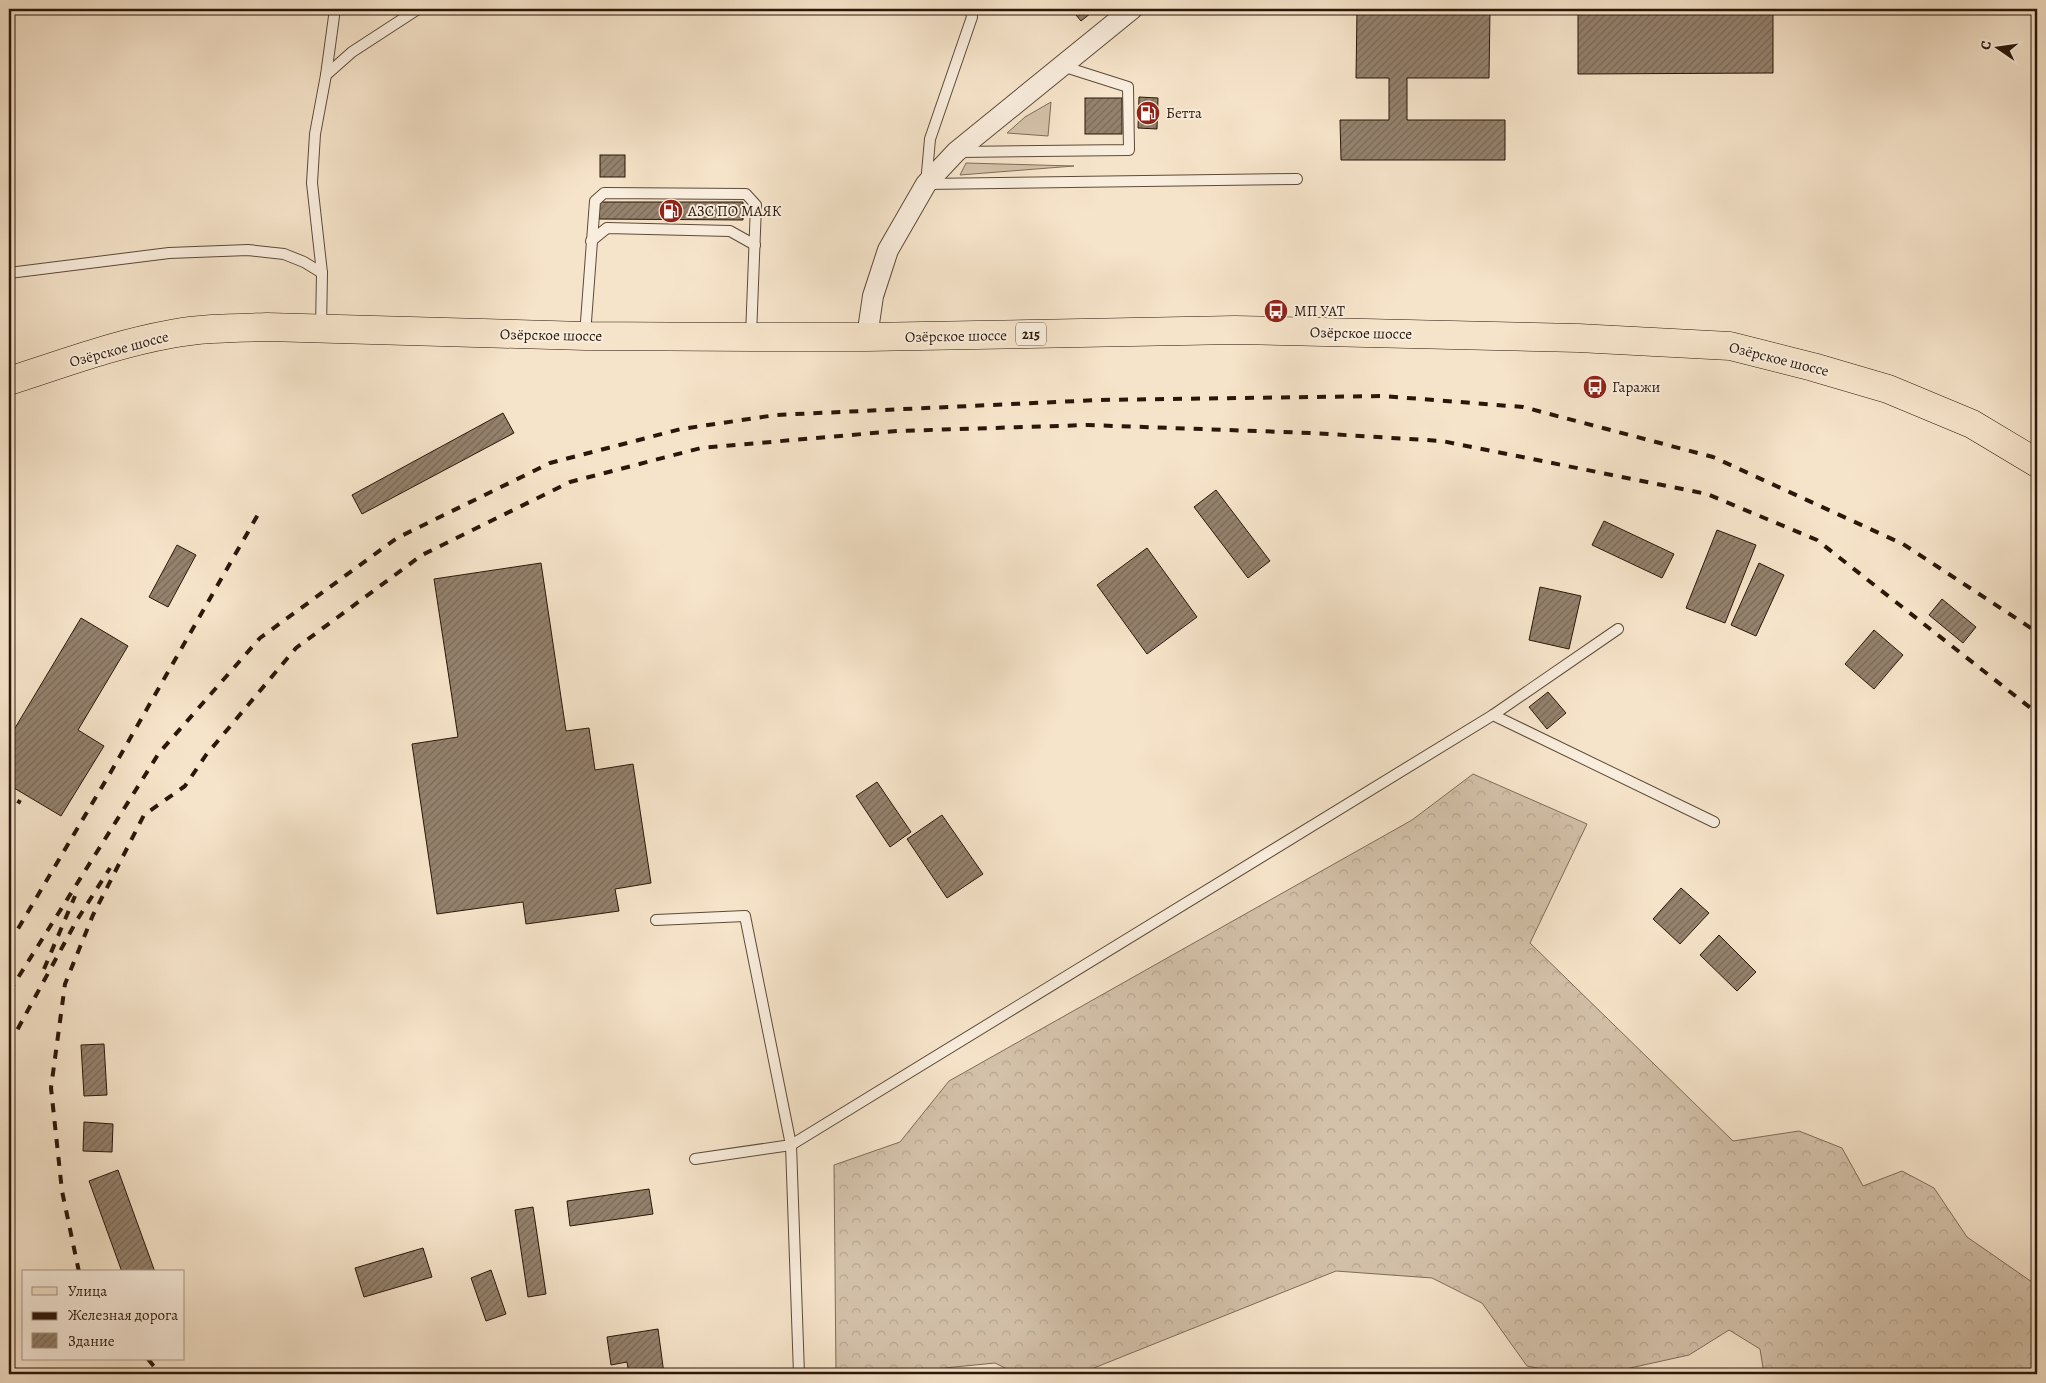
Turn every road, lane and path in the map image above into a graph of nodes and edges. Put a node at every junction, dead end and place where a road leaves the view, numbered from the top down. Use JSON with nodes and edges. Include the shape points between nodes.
{"nodes":[{"id":1,"x":335,"y":9,"type":"edge"},
{"id":2,"x":418,"y":9,"type":"edge"},
{"id":3,"x":970,"y":9,"type":"edge"},
{"id":4,"x":1132,"y":9,"type":"edge"},
{"id":5,"x":1062,"y":66,"type":"junction"},
{"id":6,"x":326,"y":75,"type":"junction"},
{"id":7,"x":956,"y":152,"type":"junction"},
{"id":8,"x":1296,"y":179,"type":"dead end"},
{"id":9,"x":926,"y":184,"type":"junction"},
{"id":10,"x":591,"y":241,"type":"junction"},
{"id":11,"x":755,"y":246,"type":"junction"},
{"id":12,"x":9,"y":272,"type":"edge"},
{"id":13,"x":322,"y":273,"type":"junction"},
{"id":14,"x":320,"y":328,"type":"junction"},
{"id":15,"x":585,"y":336,"type":"junction"},
{"id":16,"x":751,"y":337,"type":"junction"},
{"id":17,"x":867,"y":337,"type":"junction"},
{"id":18,"x":9,"y":381,"type":"edge"},
{"id":19,"x":2037,"y":462,"type":"edge"},
{"id":20,"x":1618,"y":629,"type":"dead end"},
{"id":21,"x":1493,"y":715,"type":"junction"},
{"id":22,"x":1714,"y":822,"type":"dead end"},
{"id":23,"x":656,"y":920,"type":"dead end"},
{"id":24,"x":791,"y":1145,"type":"junction"},
{"id":25,"x":695,"y":1159,"type":"dead end"},
{"id":26,"x":799,"y":1374,"type":"edge"}],
"edges":[{"from":1,"to":6,"type":"lane"},
{"from":2,"to":6,"type":"lane","via":[[352,52]]},
{"from":3,"to":9,"type":"lane","via":[[972,17],[930,139]]},
{"from":4,"to":5,"type":"street"},
{"from":5,"to":7,"type":"street"},
{"from":5,"to":7,"type":"lane","via":[[1128,87],[1129,150]]},
{"from":6,"to":13,"type":"lane","via":[[315,134],[312,183]]},
{"from":7,"to":9,"type":"street"},
{"from":8,"to":9,"type":"lane"},
{"from":9,"to":17,"type":"street","via":[[888,250],[873,296]]},
{"from":10,"to":11,"type":"lane","via":[[607,228],[730,231]]},
{"from":10,"to":11,"type":"lane","via":[[595,201],[604,193],[746,194],[756,205]]},
{"from":10,"to":15,"type":"lane"},
{"from":11,"to":16,"type":"lane"},
{"from":12,"to":13,"type":"lane","via":[[169,253],[248,250],[284,254]]},
{"from":13,"to":14,"type":"lane"},
{"from":14,"to":15,"type":"main road","name":"Озёрское шоссе","number":"215"},
{"from":14,"to":18,"type":"main road","name":"Озёрское шоссе","number":"215","via":[[226,328],[173,334],[120,345]]},
{"from":15,"to":16,"type":"main road","name":"Озёрское шоссе","number":"215"},
{"from":16,"to":17,"type":"main road","name":"Озёрское шоссе","number":"215"},
{"from":17,"to":19,"type":"main road","name":"Озёрское шоссе","number":"215","via":[[1235,330],[1578,338],[1730,346],[1888,389],[1972,424]]},
{"from":20,"to":21,"type":"lane"},
{"from":21,"to":22,"type":"lane"},
{"from":21,"to":24,"type":"lane"},
{"from":23,"to":24,"type":"lane","via":[[745,916]]},
{"from":24,"to":25,"type":"lane"},
{"from":24,"to":26,"type":"lane"}]}
